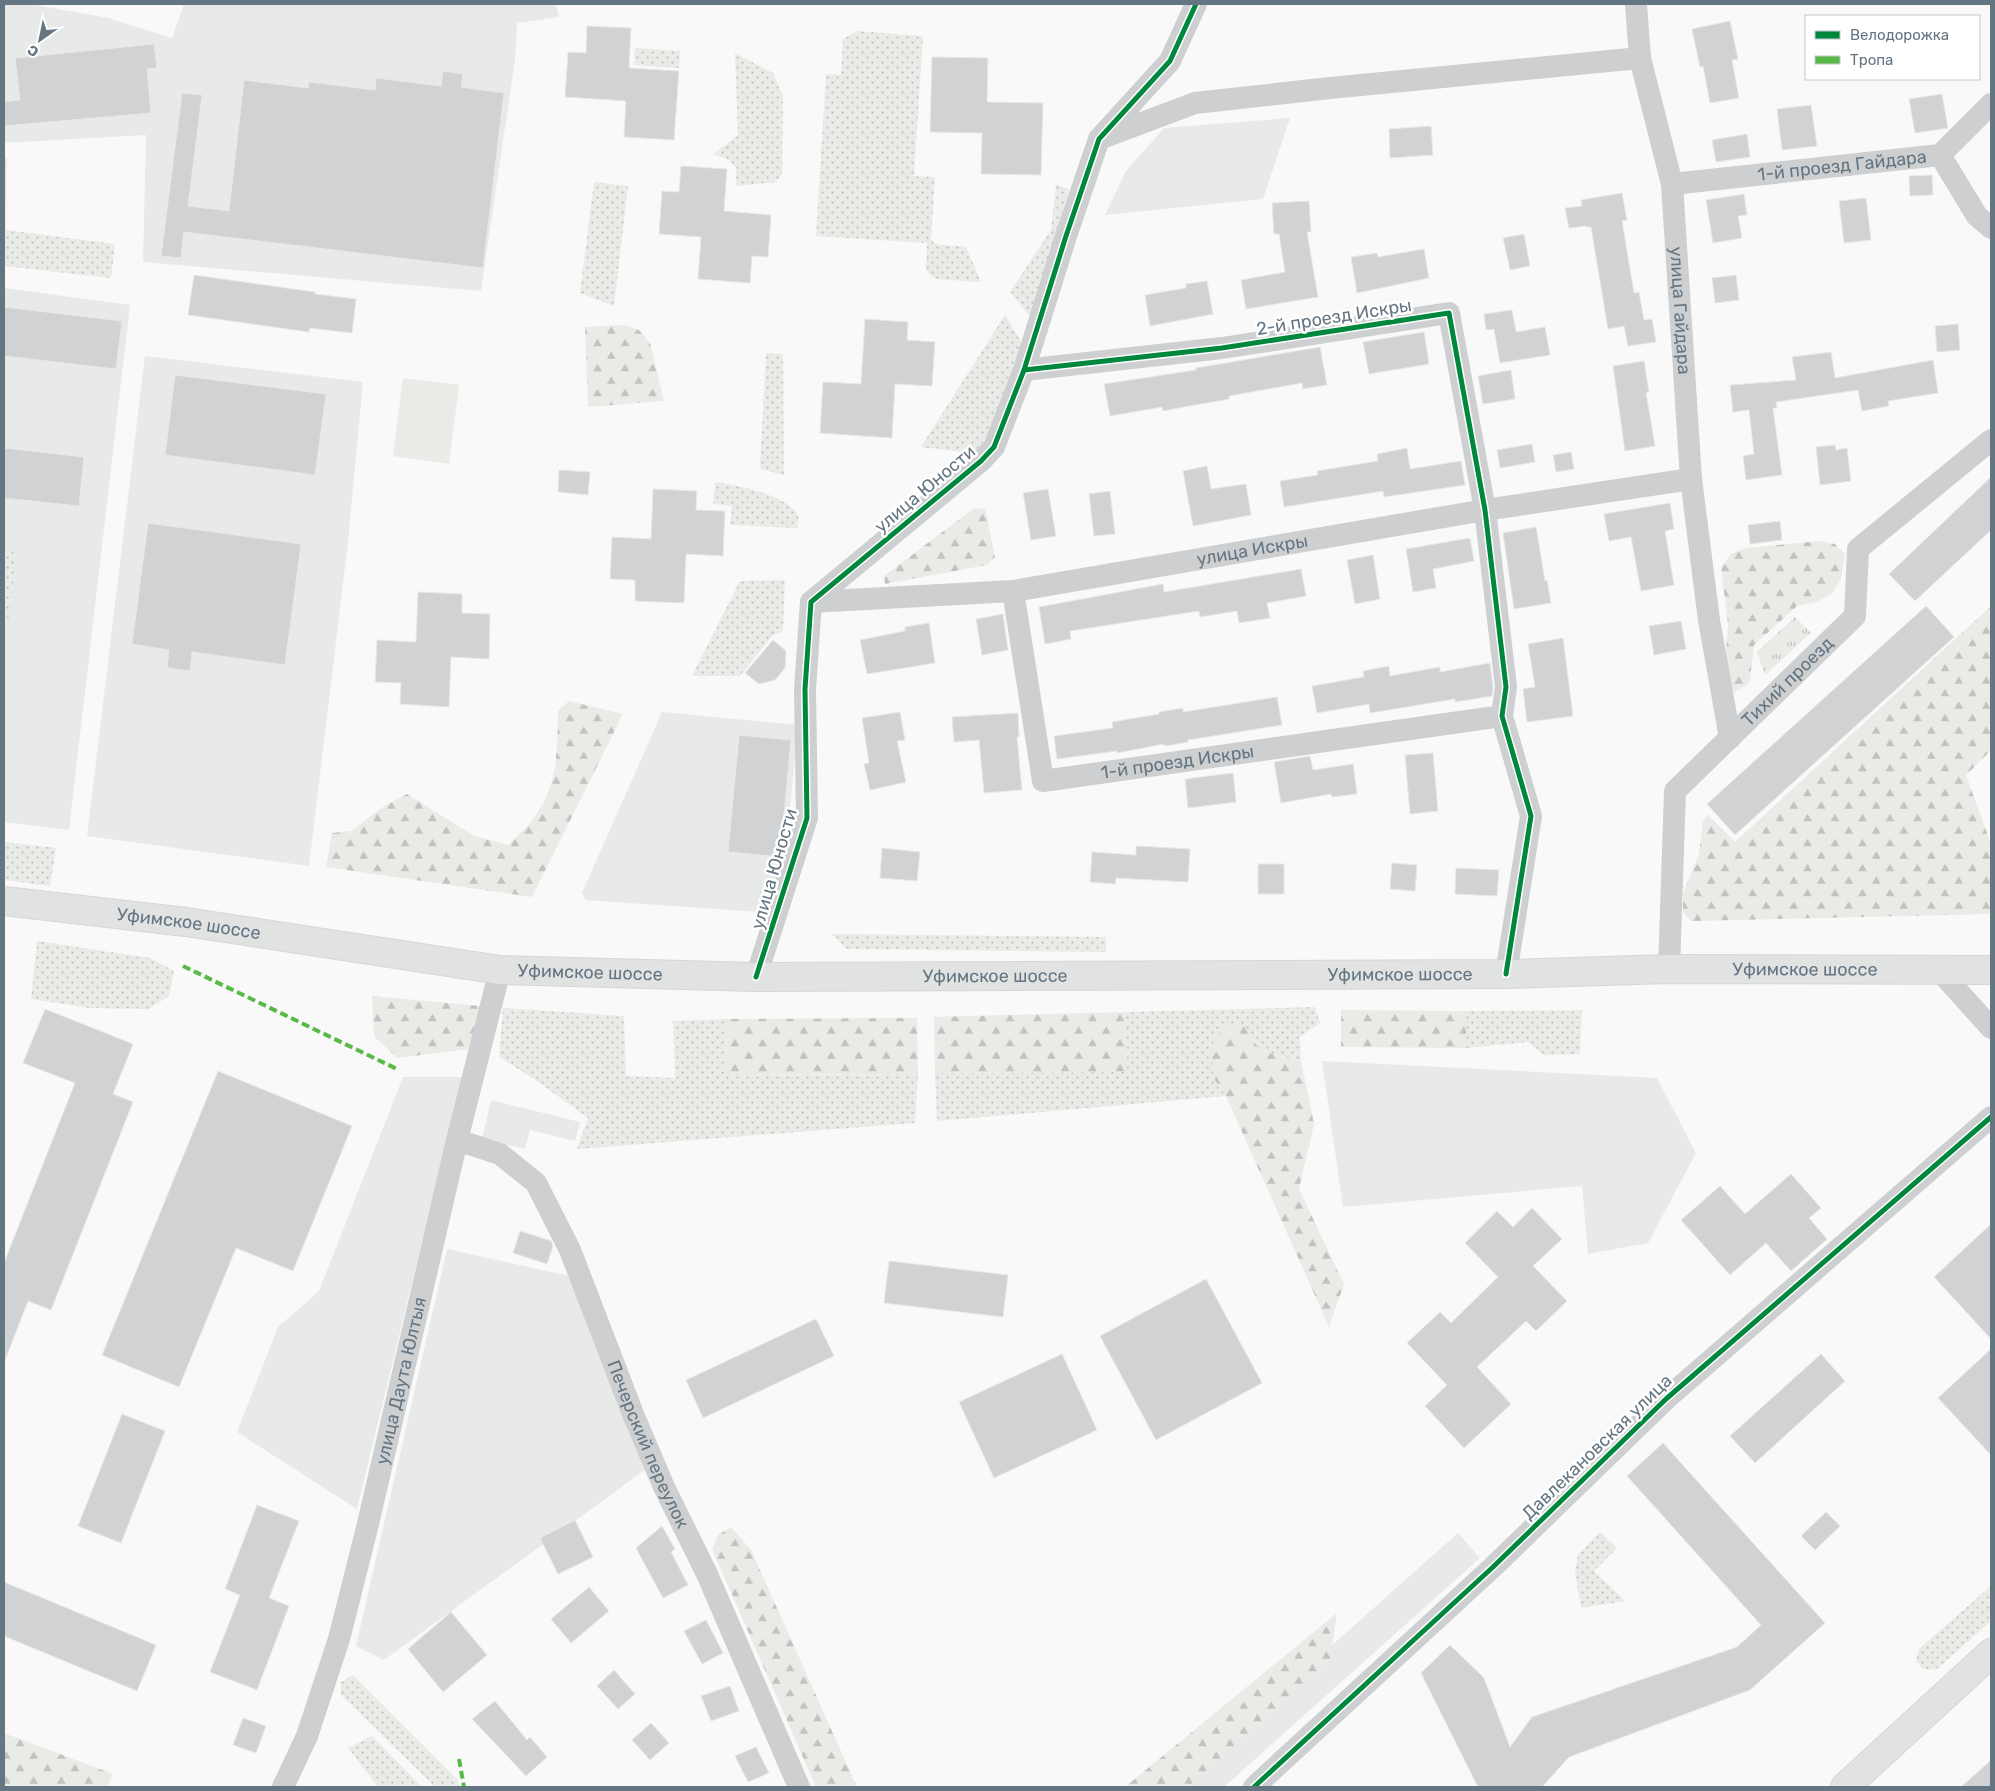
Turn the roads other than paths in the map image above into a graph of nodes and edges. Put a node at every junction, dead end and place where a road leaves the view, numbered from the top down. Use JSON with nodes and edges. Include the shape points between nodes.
{"nodes":[{"id":1,"x":1196,"y":4,"type":"edge"},
{"id":2,"x":1636,"y":4,"type":"edge"},
{"id":3,"x":1640,"y":58,"type":"junction"},
{"id":4,"x":1991,"y":104,"type":"edge"},
{"id":5,"x":1099,"y":139,"type":"junction"},
{"id":6,"x":1940,"y":155,"type":"junction"},
{"id":7,"x":1672,"y":184,"type":"junction"},
{"id":8,"x":1991,"y":228,"type":"edge"},
{"id":9,"x":1024,"y":370,"type":"junction"},
{"id":10,"x":1991,"y":440,"type":"edge"},
{"id":11,"x":1691,"y":479,"type":"junction"},
{"id":12,"x":1485,"y":510,"type":"junction"},
{"id":13,"x":1013,"y":591,"type":"junction"},
{"id":14,"x":811,"y":602,"type":"junction"},
{"id":15,"x":1502,"y":716,"type":"junction"},
{"id":16,"x":1730,"y":738,"type":"junction"},
{"id":17,"x":4,"y":901,"type":"edge"},
{"id":18,"x":1669,"y":969,"type":"junction"},
{"id":19,"x":1938,"y":969,"type":"junction"},
{"id":20,"x":500,"y":970,"type":"junction"},
{"id":21,"x":1991,"y":970,"type":"edge"},
{"id":22,"x":1506,"y":974,"type":"junction"},
{"id":23,"x":756,"y":977,"type":"junction"},
{"id":24,"x":1991,"y":1028,"type":"edge"},
{"id":25,"x":1991,"y":1117,"type":"edge"},
{"id":26,"x":457,"y":1140,"type":"junction"},
{"id":27,"x":1991,"y":1653,"type":"edge"},
{"id":28,"x":283,"y":1787,"type":"edge"},
{"id":29,"x":800,"y":1787,"type":"edge"},
{"id":30,"x":1254,"y":1787,"type":"edge"},
{"id":31,"x":1845,"y":1787,"type":"edge"}],
"edges":[{"from":1,"to":5,"type":"street","name":"улица Юности","via":[[1170,61]]},
{"from":2,"to":3,"type":"street","name":"улица Гайдара"},
{"from":3,"to":5,"type":"street","via":[[1195,103]]},
{"from":3,"to":7,"type":"street","name":"улица Гайдара"},
{"from":4,"to":6,"type":"street","name":"1-й проезд Гайдара"},
{"from":5,"to":9,"type":"street","name":"улица Юности"},
{"from":6,"to":7,"type":"street","name":"1-й проезд Гайдара"},
{"from":6,"to":8,"type":"street","via":[[1977,216]]},
{"from":7,"to":11,"type":"street","name":"улица Гайдара"},
{"from":9,"to":12,"type":"street","name":"2-й проезд Искры","via":[[1222,348],[1450,313]]},
{"from":9,"to":14,"type":"street","name":"улица Юности","via":[[994,447]]},
{"from":10,"to":16,"type":"street","name":"Тихий проезд","via":[[1858,549],[1855,616]]},
{"from":11,"to":12,"type":"street","name":"улица Искры"},
{"from":11,"to":16,"type":"street","name":"улица Гайдара","via":[[1709,620]]},
{"from":12,"to":13,"type":"street","name":"улица Искры"},
{"from":12,"to":15,"type":"street","via":[[1506,687]]},
{"from":13,"to":14,"type":"street","name":"улица Искры"},
{"from":13,"to":15,"type":"street","name":"1-й проезд Искры","via":[[1043,781]]},
{"from":14,"to":23,"type":"street","name":"улица Юности","via":[[806,689],[807,818]]},
{"from":15,"to":22,"type":"street","via":[[1531,816]]},
{"from":16,"to":18,"type":"street","name":"Тихий проезд","via":[[1675,791]]},
{"from":17,"to":20,"type":"main road","name":"Уфимское шоссе","via":[[186,922]]},
{"from":18,"to":19,"type":"main road","name":"Уфимское шоссе"},
{"from":18,"to":22,"type":"main road","name":"Уфимское шоссе"},
{"from":19,"to":21,"type":"main road","name":"Уфимское шоссе"},
{"from":19,"to":24,"type":"street"},
{"from":20,"to":23,"type":"main road","name":"Уфимское шоссе"},
{"from":20,"to":26,"type":"street","name":"улица Даута Юлтыя"},
{"from":22,"to":23,"type":"main road","name":"Уфимское шоссе"},
{"from":25,"to":30,"type":"street","name":"Давлекановская улица","via":[[1666,1399],[1493,1567]]},
{"from":26,"to":28,"type":"street","name":"улица Даута Юлтыя","via":[[339,1639],[307,1736]]},
{"from":26,"to":29,"type":"street","name":"Печерский переулок","via":[[500,1154],[536,1183],[570,1250],[664,1488],[707,1574]]},
{"from":27,"to":31,"type":"main road"}]}
